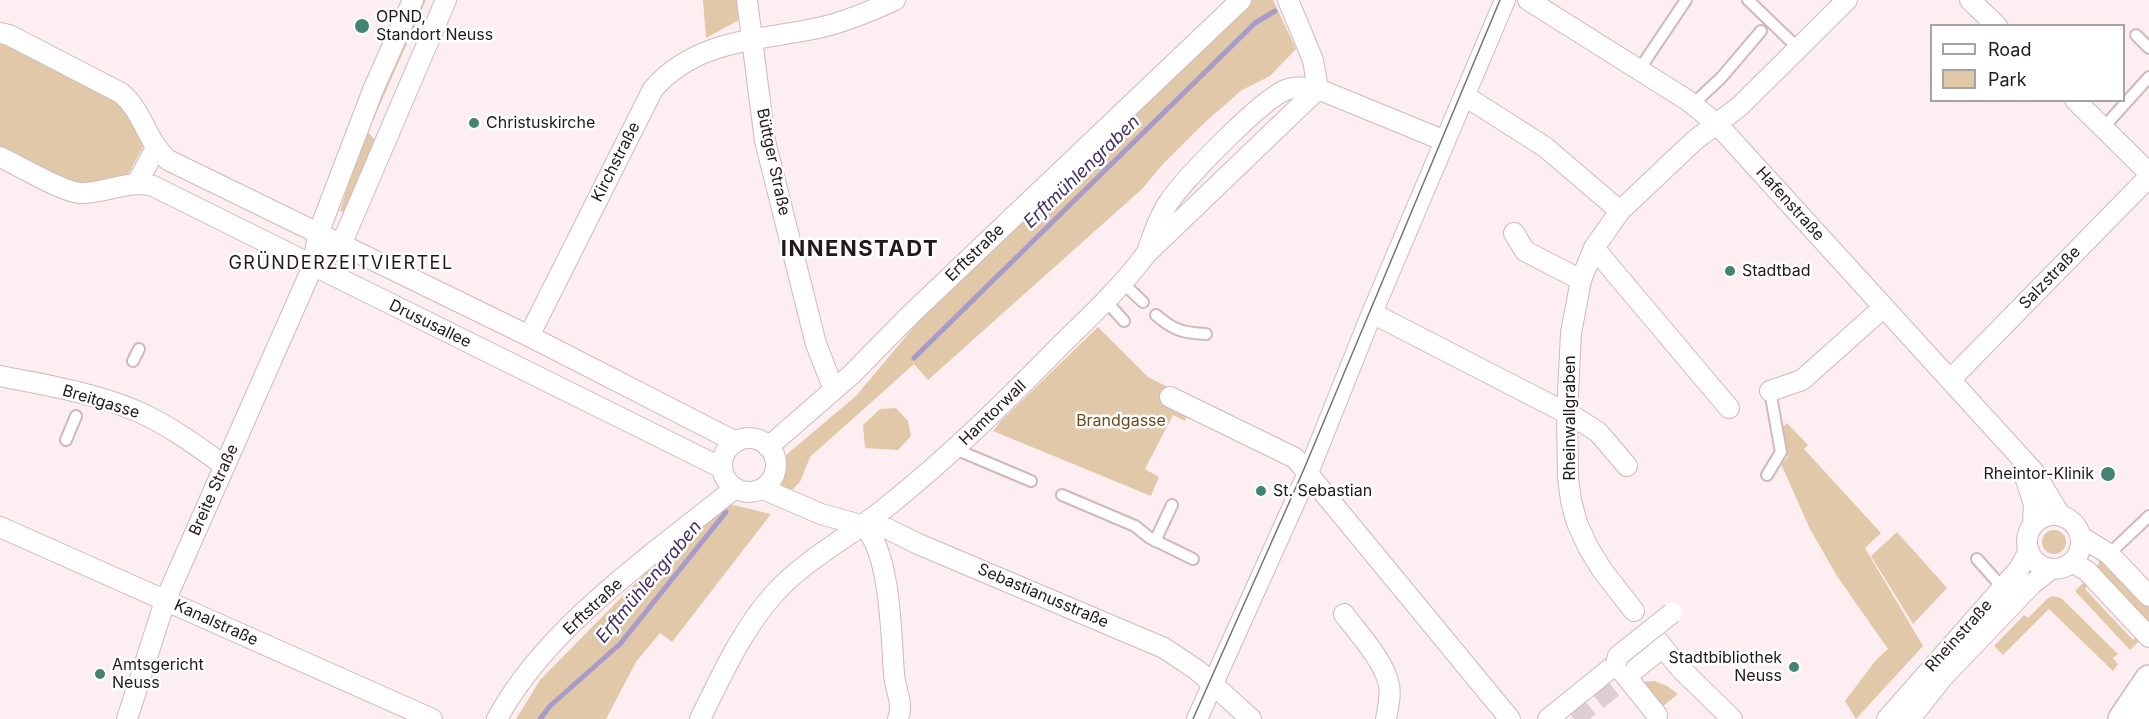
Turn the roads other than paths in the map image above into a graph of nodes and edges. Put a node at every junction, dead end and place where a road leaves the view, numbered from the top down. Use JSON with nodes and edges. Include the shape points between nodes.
{"nodes":[{"id":1,"x":413,"y":0,"type":"edge"},
{"id":2,"x":446,"y":0,"type":"edge"},
{"id":3,"x":747,"y":0,"type":"edge"},
{"id":4,"x":895,"y":0,"type":"edge"},
{"id":5,"x":1288,"y":0,"type":"edge"},
{"id":6,"x":1504,"y":0,"type":"edge"},
{"id":7,"x":1528,"y":0,"type":"edge"},
{"id":8,"x":1686,"y":0,"type":"edge"},
{"id":9,"x":1748,"y":0,"type":"edge"},
{"id":10,"x":1847,"y":0,"type":"edge"},
{"id":11,"x":1970,"y":0,"type":"edge"},
{"id":12,"x":1237,"y":2,"type":"edge"},
{"id":13,"x":1995,"y":24,"type":"edge"},
{"id":14,"x":1761,"y":31,"type":"dead end"},
{"id":15,"x":0,"y":33,"type":"edge"},
{"id":16,"x":2136,"y":35,"type":"dead end"},
{"id":17,"x":751,"y":38,"type":"junction"},
{"id":18,"x":1798,"y":48,"type":"junction"},
{"id":19,"x":2149,"y":48,"type":"edge"},
{"id":20,"x":1639,"y":70,"type":"junction"},
{"id":21,"x":2149,"y":77,"type":"edge"},
{"id":22,"x":1318,"y":89,"type":"junction"},
{"id":23,"x":1465,"y":96,"type":"junction"},
{"id":24,"x":2125,"y":99,"type":"edge"},
{"id":25,"x":2077,"y":102,"type":"edge"},
{"id":26,"x":2123,"y":102,"type":"edge"},
{"id":27,"x":1693,"y":104,"type":"junction"},
{"id":28,"x":1717,"y":124,"type":"junction"},
{"id":29,"x":2103,"y":128,"type":"junction"},
{"id":30,"x":1445,"y":141,"type":"junction"},
{"id":31,"x":156,"y":148,"type":"junction"},
{"id":32,"x":0,"y":157,"type":"edge"},
{"id":33,"x":2149,"y":175,"type":"edge"},
{"id":34,"x":136,"y":183,"type":"junction"},
{"id":35,"x":1620,"y":211,"type":"junction"},
{"id":36,"x":1514,"y":233,"type":"dead end"},
{"id":37,"x":318,"y":234,"type":"junction"},
{"id":38,"x":341,"y":245,"type":"junction"},
{"id":39,"x":1594,"y":248,"type":"junction"},
{"id":40,"x":1146,"y":254,"type":"junction"},
{"id":41,"x":313,"y":266,"type":"junction"},
{"id":42,"x":1581,"y":280,"type":"junction"},
{"id":43,"x":1123,"y":283,"type":"junction"},
{"id":44,"x":1105,"y":300,"type":"junction"},
{"id":45,"x":1143,"y":302,"type":"dead end"},
{"id":46,"x":1884,"y":307,"type":"junction"},
{"id":47,"x":1372,"y":314,"type":"junction"},
{"id":48,"x":1156,"y":315,"type":"dead end"},
{"id":49,"x":1124,"y":321,"type":"dead end"},
{"id":50,"x":1206,"y":334,"type":"dead end"},
{"id":51,"x":529,"y":336,"type":"junction"},
{"id":52,"x":139,"y":349,"type":"dead end"},
{"id":53,"x":133,"y":361,"type":"dead end"},
{"id":54,"x":0,"y":376,"type":"edge"},
{"id":55,"x":1950,"y":380,"type":"junction"},
{"id":56,"x":834,"y":390,"type":"junction"},
{"id":57,"x":1770,"y":391,"type":"joint"},
{"id":58,"x":1170,"y":397,"type":"dead end"},
{"id":59,"x":1729,"y":408,"type":"dead end"},
{"id":60,"x":1567,"y":414,"type":"junction"},
{"id":61,"x":76,"y":416,"type":"dead end"},
{"id":62,"x":66,"y":440,"type":"dead end"},
{"id":63,"x":736,"y":441,"type":"junction"},
{"id":64,"x":768,"y":447,"type":"junction"},
{"id":65,"x":955,"y":449,"type":"junction"},
{"id":66,"x":2015,"y":451,"type":"junction"},
{"id":67,"x":225,"y":466,"type":"junction"},
{"id":68,"x":1627,"y":466,"type":"dead end"},
{"id":69,"x":722,"y":468,"type":"junction"},
{"id":70,"x":1308,"y":473,"type":"junction"},
{"id":71,"x":1767,"y":475,"type":"dead end"},
{"id":72,"x":1031,"y":481,"type":"dead end"},
{"id":73,"x":735,"y":488,"type":"junction"},
{"id":74,"x":763,"y":489,"type":"junction"},
{"id":75,"x":1062,"y":495,"type":"dead end"},
{"id":76,"x":1172,"y":505,"type":"dead end"},
{"id":77,"x":820,"y":514,"type":"junction"},
{"id":78,"x":2060,"y":515,"type":"junction"},
{"id":79,"x":2149,"y":516,"type":"edge"},
{"id":80,"x":2033,"y":524,"type":"junction"},
{"id":81,"x":864,"y":526,"type":"junction"},
{"id":82,"x":0,"y":527,"type":"edge"},
{"id":83,"x":2081,"y":537,"type":"junction"},
{"id":84,"x":1155,"y":541,"type":"junction"},
{"id":85,"x":2029,"y":551,"type":"junction"},
{"id":86,"x":823,"y":553,"type":"junction"},
{"id":87,"x":2109,"y":554,"type":"junction"},
{"id":88,"x":1193,"y":559,"type":"dead end"},
{"id":89,"x":1977,"y":560,"type":"dead end"},
{"id":90,"x":2072,"y":562,"type":"junction"},
{"id":91,"x":2051,"y":569,"type":"junction"},
{"id":92,"x":2002,"y":587,"type":"junction"},
{"id":93,"x":2149,"y":596,"type":"edge"},
{"id":94,"x":165,"y":601,"type":"junction"},
{"id":95,"x":1634,"y":611,"type":"dead end"},
{"id":96,"x":1672,"y":613,"type":"dead end"},
{"id":97,"x":1344,"y":614,"type":"dead end"},
{"id":98,"x":2149,"y":637,"type":"edge"},
{"id":99,"x":1624,"y":668,"type":"junction"},
{"id":100,"x":2149,"y":679,"type":"edge"},
{"id":101,"x":1213,"y":684,"type":"junction"},
{"id":102,"x":1657,"y":715,"type":"dead end"},
{"id":103,"x":1888,"y":718,"type":"edge"},
{"id":104,"x":126,"y":719,"type":"edge"},
{"id":105,"x":432,"y":719,"type":"edge"},
{"id":106,"x":497,"y":719,"type":"edge"},
{"id":107,"x":700,"y":719,"type":"edge"},
{"id":108,"x":898,"y":719,"type":"edge"},
{"id":109,"x":1197,"y":719,"type":"edge"},
{"id":110,"x":1251,"y":719,"type":"edge"},
{"id":111,"x":1386,"y":719,"type":"edge"},
{"id":112,"x":1510,"y":719,"type":"edge"},
{"id":113,"x":1548,"y":719,"type":"edge"},
{"id":114,"x":1732,"y":719,"type":"edge"},
{"id":115,"x":1910,"y":719,"type":"edge"},
{"id":116,"x":2122,"y":719,"type":"edge"}],
"edges":[{"from":1,"to":37,"type":"street","name":"Breite Straße","via":[[373,90]]},
{"from":2,"to":38,"type":"street","name":"Breite Straße"},
{"from":3,"to":17,"type":"street","name":"Büttger Straße"},
{"from":4,"to":17,"type":"street","name":"Kirchstraße","via":[[815,29]]},
{"from":5,"to":22,"type":"street","via":[[1313,60]]},
{"from":6,"to":23,"type":"street"},
{"from":7,"to":20,"type":"street","name":"Hafenstraße"},
{"from":8,"to":20,"type":"lane"},
{"from":9,"to":18,"type":"lane"},
{"from":10,"to":18,"type":"street","name":"Rheinwallgraben"},
{"from":11,"to":13,"type":"street"},
{"from":12,"to":56,"type":"street","name":"Erftstraße"},
{"from":14,"to":27,"type":"lane"},
{"from":15,"to":31,"type":"street","name":"Drususallee","via":[[121,93],[135,107]]},
{"from":16,"to":19,"type":"lane"},
{"from":17,"to":51,"type":"street","name":"Kirchstraße","via":[[702,52],[654,89]]},
{"from":17,"to":56,"type":"street","name":"Büttger Straße","via":[[765,141],[816,344]]},
{"from":18,"to":28,"type":"street","name":"Rheinwallgraben"},
{"from":20,"to":27,"type":"street","name":"Hafenstraße"},
{"from":21,"to":24,"type":"lane"},
{"from":22,"to":30,"type":"street","name":"Hamtorwall"},
{"from":22,"to":40,"type":"street","name":"Hamtorwall"},
{"from":22,"to":40,"type":"street","name":"Hamtorwall","via":[[1285,90],[1268,100],[1177,191],[1159,219]]},
{"from":23,"to":30,"type":"street"},
{"from":23,"to":35,"type":"street","via":[[1545,147]]},
{"from":25,"to":29,"type":"street"},
{"from":26,"to":29,"type":"lane"},
{"from":27,"to":28,"type":"street","name":"Hafenstraße"},
{"from":28,"to":35,"type":"street","name":"Rheinwallgraben"},
{"from":28,"to":46,"type":"street","name":"Hafenstraße"},
{"from":29,"to":33,"type":"street"},
{"from":30,"to":47,"type":"street"},
{"from":31,"to":34,"type":"street"},
{"from":31,"to":37,"type":"street","name":"Drususallee","via":[[168,160]]},
{"from":32,"to":34,"type":"street","name":"Drususallee","via":[[72,191],[94,192]]},
{"from":33,"to":55,"type":"street","name":"Salzstraße"},
{"from":34,"to":41,"type":"street","name":"Drususallee","via":[[153,186]]},
{"from":35,"to":39,"type":"street","name":"Rheinwallgraben"},
{"from":36,"to":42,"type":"street","via":[[1525,251]]},
{"from":37,"to":38,"type":"street","name":"Drususallee"},
{"from":37,"to":41,"type":"street","name":"Breite Straße"},
{"from":38,"to":41,"type":"street","name":"Breite Straße"},
{"from":38,"to":51,"type":"street","name":"Drususallee"},
{"from":39,"to":42,"type":"street","name":"Rheinwallgraben"},
{"from":39,"to":59,"type":"street"},
{"from":40,"to":43,"type":"street","name":"Hamtorwall"},
{"from":41,"to":67,"type":"street","name":"Breite Straße"},
{"from":41,"to":69,"type":"street","name":"Drususallee"},
{"from":42,"to":60,"type":"street","name":"Rheinwallgraben","via":[[1571,333]]},
{"from":43,"to":44,"type":"street","name":"Hamtorwall"},
{"from":43,"to":45,"type":"lane"},
{"from":44,"to":49,"type":"lane"},
{"from":44,"to":65,"type":"street","name":"Hamtorwall","via":[[1070,326]]},
{"from":46,"to":55,"type":"street","name":"Hafenstraße"},
{"from":46,"to":57,"type":"street","via":[[1802,380]]},
{"from":47,"to":60,"type":"street"},
{"from":47,"to":70,"type":"street"},
{"from":48,"to":50,"type":"lane","via":[[1172,328]]},
{"from":51,"to":63,"type":"street","name":"Drususallee"},
{"from":52,"to":53,"type":"lane"},
{"from":54,"to":67,"type":"street","name":"Breitgasse","via":[[81,397],[115,395]]},
{"from":55,"to":66,"type":"street","name":"Hafenstraße"},
{"from":56,"to":64,"type":"street","name":"Erftstraße"},
{"from":57,"to":71,"type":"lane","via":[[1781,452]]},
{"from":58,"to":70,"type":"street","via":[[1295,458]]},
{"from":60,"to":68,"type":"street","via":[[1598,432]]},
{"from":60,"to":95,"type":"street","name":"Rheinwallgraben","via":[[1568,477],[1577,523],[1602,570]]},
{"from":61,"to":62,"type":"lane"},
{"from":63,"to":64,"type":"street","via":[[753,439]]},
{"from":63,"to":69,"type":"street","via":[[725,453]]},
{"from":64,"to":74,"type":"street","via":[[775,469]]},
{"from":65,"to":72,"type":"lane"},
{"from":65,"to":81,"type":"street","name":"Hamtorwall"},
{"from":66,"to":78,"type":"street","name":"Hafenstraße","via":[[2044,486]]},
{"from":66,"to":80,"type":"street","name":"Hafenstraße","via":[[2031,492]]},
{"from":67,"to":94,"type":"street","name":"Breite Straße"},
{"from":69,"to":73,"type":"street"},
{"from":70,"to":101,"type":"street"},
{"from":70,"to":112,"type":"street"},
{"from":73,"to":74,"type":"street","via":[[749,492]]},
{"from":73,"to":106,"type":"street","name":"Erftstraße","via":[[575,621],[528,673]]},
{"from":74,"to":77,"type":"street","name":"Sebastianusstraße"},
{"from":75,"to":84,"type":"lane","via":[[1135,526]]},
{"from":76,"to":84,"type":"lane"},
{"from":77,"to":81,"type":"street","name":"Sebastianusstraße"},
{"from":77,"to":86,"type":"street","via":[[827,530]]},
{"from":78,"to":80,"type":"street","via":[[2045,516]]},
{"from":78,"to":83,"type":"street","name":"Hafenstraße","via":[[2074,523]]},
{"from":79,"to":87,"type":"lane"},
{"from":80,"to":85,"type":"street","name":"Hafenstraße","via":[[2027,537]]},
{"from":81,"to":86,"type":"street","name":"Hamtorwall"},
{"from":81,"to":101,"type":"street","name":"Sebastianusstraße","via":[[888,529],[1143,638],[1181,658]]},
{"from":81,"to":108,"type":"street","via":[[872,534],[880,555],[901,705]]},
{"from":82,"to":94,"type":"street","name":"Kanalstraße"},
{"from":83,"to":87,"type":"street","name":"Hafenstraße"},
{"from":83,"to":90,"type":"street","via":[[2081,546]]},
{"from":84,"to":88,"type":"lane"},
{"from":85,"to":91,"type":"street","via":[[2037,563]]},
{"from":85,"to":92,"type":"street","name":"Rheinstraße"},
{"from":86,"to":107,"type":"street","name":"Hamtorwall","via":[[787,580],[762,608],[741,639]]},
{"from":87,"to":93,"type":"street","name":"Hafenstraße"},
{"from":89,"to":92,"type":"lane"},
{"from":90,"to":91,"type":"street"},
{"from":90,"to":98,"type":"street","via":[[2087,572]]},
{"from":91,"to":115,"type":"street","name":"Rheinstraße","via":[[1943,677]]},
{"from":92,"to":103,"type":"street","name":"Rheinstraße"},
{"from":94,"to":104,"type":"street","name":"Breite Straße"},
{"from":94,"to":105,"type":"street","name":"Kanalstraße"},
{"from":96,"to":99,"type":"street","bridge":true,"via":[[1618,656]]},
{"from":97,"to":111,"type":"street","via":[[1388,681]]},
{"from":99,"to":102,"type":"street"},
{"from":99,"to":113,"type":"street"},
{"from":99,"to":114,"type":"street","via":[[1657,640]]},
{"from":100,"to":116,"type":"main road"},
{"from":101,"to":109,"type":"street"},
{"from":101,"to":110,"type":"street","name":"Sebastianusstraße"}]}
